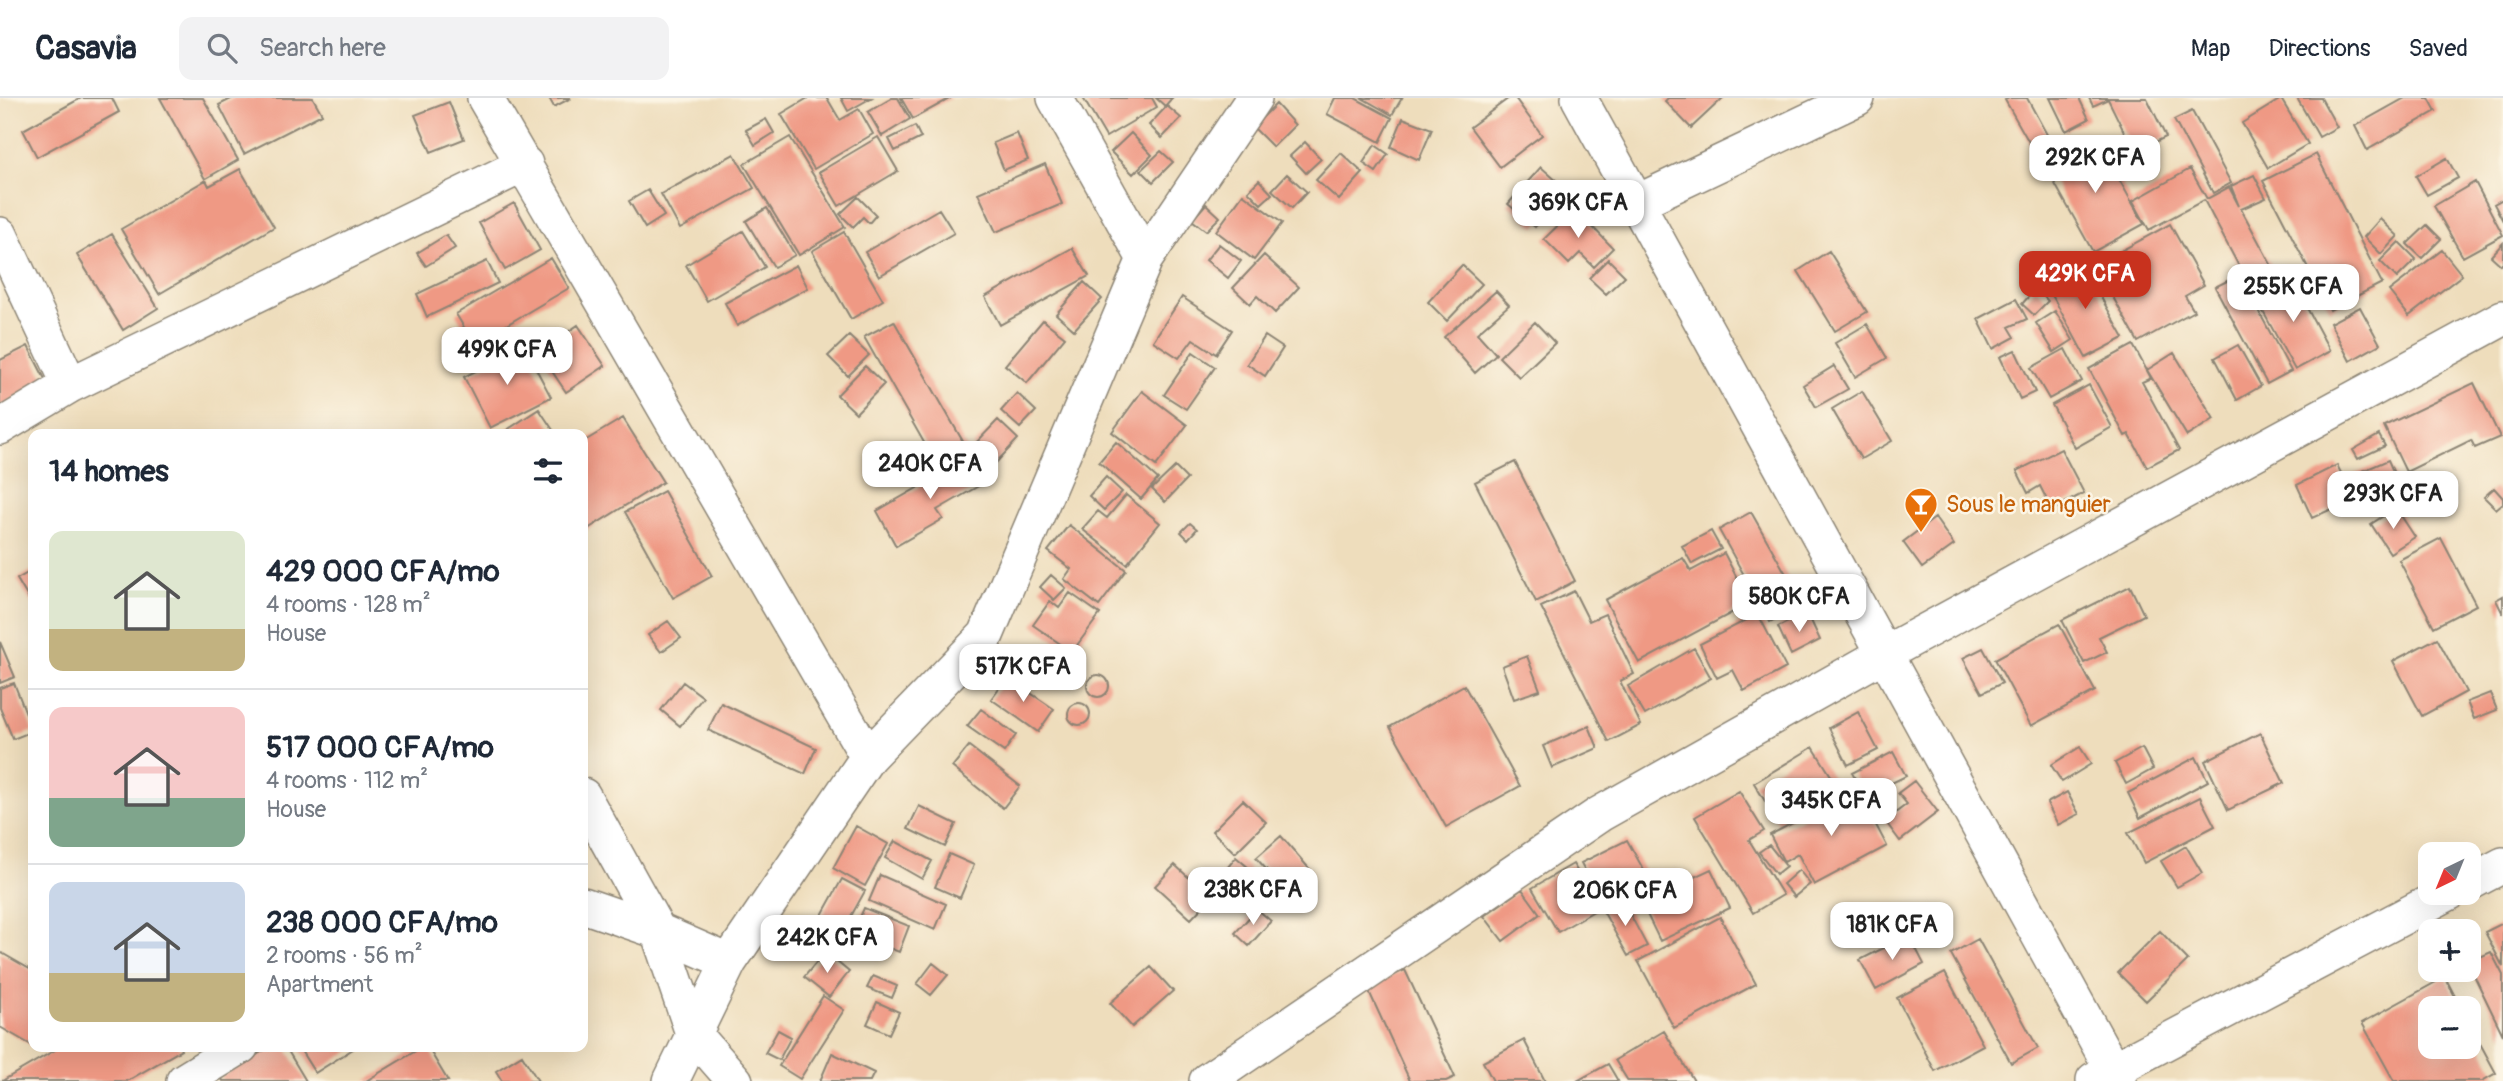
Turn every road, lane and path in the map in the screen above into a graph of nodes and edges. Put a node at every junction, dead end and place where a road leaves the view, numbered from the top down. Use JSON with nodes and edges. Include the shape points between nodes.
{"nodes":[{"id":1,"x":485,"y":98,"type":"edge"},
{"id":2,"x":1055,"y":98,"type":"edge"},
{"id":3,"x":1254,"y":98,"type":"edge"},
{"id":4,"x":1579,"y":98,"type":"edge"},
{"id":5,"x":1857,"y":98,"type":"edge"},
{"id":6,"x":525,"y":164,"type":"junction"},
{"id":7,"x":1638,"y":202,"type":"junction"},
{"id":8,"x":0,"y":235,"type":"edge"},
{"id":9,"x":1145,"y":259,"type":"junction"},
{"id":10,"x":2503,"y":318,"type":"edge"},
{"id":11,"x":70,"y":385,"type":"junction"},
{"id":12,"x":0,"y":427,"type":"edge"},
{"id":13,"x":1884,"y":654,"type":"junction"},
{"id":14,"x":868,"y":757,"type":"junction"},
{"id":15,"x":588,"y":805,"type":"edge"},
{"id":16,"x":2503,"y":865,"type":"edge"},
{"id":17,"x":2482,"y":876,"type":"edge"},
{"id":18,"x":2426,"y":905,"type":"edge"},
{"id":19,"x":588,"y":907,"type":"edge"},
{"id":20,"x":658,"y":931,"type":"junction"},
{"id":21,"x":729,"y":962,"type":"junction"},
{"id":22,"x":693,"y":1033,"type":"junction"},
{"id":23,"x":232,"y":1052,"type":"edge"},
{"id":24,"x":2108,"y":1077,"type":"edge"},
{"id":25,"x":184,"y":1081,"type":"edge"},
{"id":26,"x":671,"y":1081,"type":"edge"},
{"id":27,"x":735,"y":1081,"type":"edge"},
{"id":28,"x":1207,"y":1081,"type":"edge"}],
"edges":[{"from":1,"to":6,"type":"street"},
{"from":2,"to":9,"type":"street"},
{"from":3,"to":9,"type":"street"},
{"from":4,"to":7,"type":"street"},
{"from":5,"to":7,"type":"street"},
{"from":6,"to":11,"type":"street"},
{"from":6,"to":14,"type":"street"},
{"from":7,"to":13,"type":"street"},
{"from":8,"to":11,"type":"street"},
{"from":9,"to":14,"type":"street","via":[[986,635]]},
{"from":10,"to":13,"type":"street"},
{"from":11,"to":12,"type":"street"},
{"from":13,"to":24,"type":"street"},
{"from":13,"to":28,"type":"street","via":[[1600,814]]},
{"from":14,"to":21,"type":"street"},
{"from":15,"to":20,"type":"street"},
{"from":16,"to":17,"type":"street"},
{"from":18,"to":24,"type":"street"},
{"from":19,"to":20,"type":"street"},
{"from":20,"to":21,"type":"street"},
{"from":20,"to":22,"type":"street"},
{"from":21,"to":22,"type":"street"},
{"from":22,"to":26,"type":"street"},
{"from":22,"to":27,"type":"street"},
{"from":23,"to":25,"type":"street"}]}
